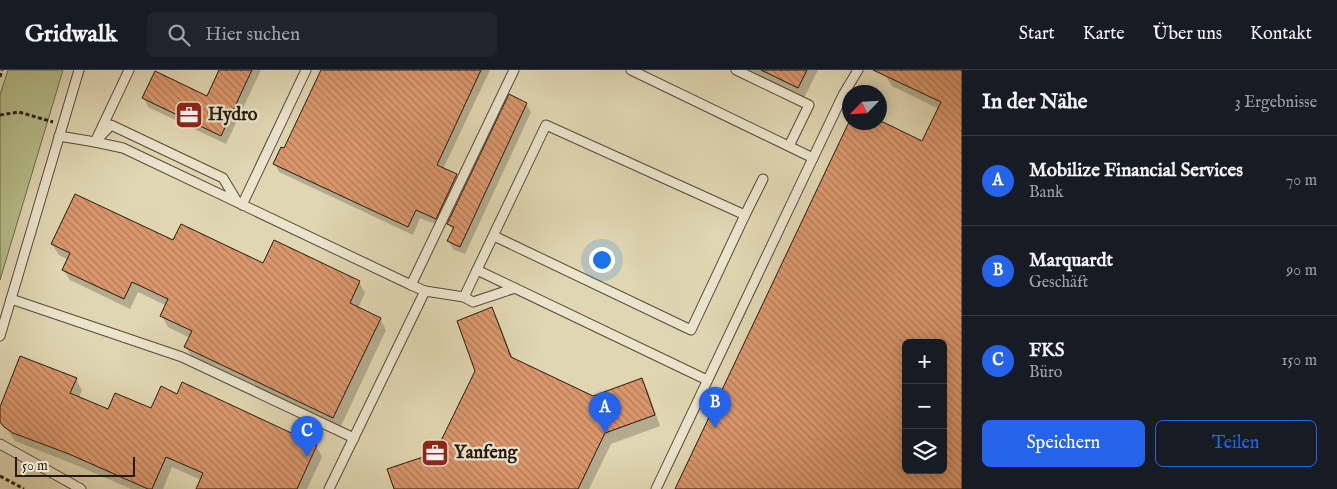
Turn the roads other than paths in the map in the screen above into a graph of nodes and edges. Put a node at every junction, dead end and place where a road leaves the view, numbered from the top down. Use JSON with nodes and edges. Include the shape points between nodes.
{"nodes":[{"id":1,"x":78,"y":70,"type":"edge"},
{"id":2,"x":129,"y":70,"type":"edge"},
{"id":3,"x":306,"y":70,"type":"edge"},
{"id":4,"x":514,"y":70,"type":"edge"},
{"id":5,"x":631,"y":70,"type":"edge"},
{"id":6,"x":736,"y":70,"type":"edge"},
{"id":7,"x":858,"y":70,"type":"edge"},
{"id":8,"x":59,"y":136,"type":"junction"},
{"id":9,"x":95,"y":142,"type":"junction"},
{"id":10,"x":789,"y":146,"type":"junction"},
{"id":11,"x":813,"y":158,"type":"junction"},
{"id":12,"x":762,"y":179,"type":"dead end"},
{"id":13,"x":240,"y":204,"type":"junction"},
{"id":14,"x":745,"y":215,"type":"junction"},
{"id":15,"x":494,"y":236,"type":"junction"},
{"id":16,"x":477,"y":270,"type":"junction"},
{"id":17,"x":411,"y":285,"type":"junction"},
{"id":18,"x":515,"y":288,"type":"junction"},
{"id":19,"x":425,"y":292,"type":"junction"},
{"id":20,"x":464,"y":297,"type":"junction"},
{"id":21,"x":11,"y":299,"type":"junction"},
{"id":22,"x":0,"y":336,"type":"edge"},
{"id":23,"x":707,"y":380,"type":"junction"},
{"id":24,"x":354,"y":438,"type":"junction"},
{"id":25,"x":0,"y":444,"type":"edge"},
{"id":26,"x":82,"y":489,"type":"edge"},
{"id":27,"x":329,"y":489,"type":"edge"},
{"id":28,"x":656,"y":489,"type":"edge"}],
"edges":[{"from":1,"to":8,"type":"lane"},
{"from":2,"to":9,"type":"lane"},
{"from":3,"to":13,"type":"lane"},
{"from":4,"to":17,"type":"lane"},
{"from":5,"to":10,"type":"lane"},
{"from":6,"to":10,"type":"lane","via":[[808,105]]},
{"from":7,"to":11,"type":"lane"},
{"from":8,"to":9,"type":"lane"},
{"from":8,"to":21,"type":"lane"},
{"from":9,"to":13,"type":"lane","via":[[123,148]]},
{"from":9,"to":13,"type":"lane","via":[[111,126],[223,178]]},
{"from":10,"to":11,"type":"lane"},
{"from":11,"to":23,"type":"lane"},
{"from":12,"to":14,"type":"lane"},
{"from":13,"to":17,"type":"lane"},
{"from":14,"to":15,"type":"lane","via":[[546,125]]},
{"from":14,"to":15,"type":"lane","via":[[691,330]]},
{"from":15,"to":16,"type":"lane"},
{"from":16,"to":18,"type":"lane"},
{"from":16,"to":20,"type":"lane"},
{"from":17,"to":19,"type":"lane"},
{"from":18,"to":20,"type":"lane","via":[[473,302]]},
{"from":18,"to":23,"type":"lane"},
{"from":19,"to":20,"type":"lane"},
{"from":19,"to":24,"type":"lane"},
{"from":21,"to":22,"type":"lane"},
{"from":21,"to":24,"type":"lane","via":[[182,357]]},
{"from":23,"to":28,"type":"lane"},
{"from":24,"to":27,"type":"lane"},
{"from":25,"to":26,"type":"lane"}]}
